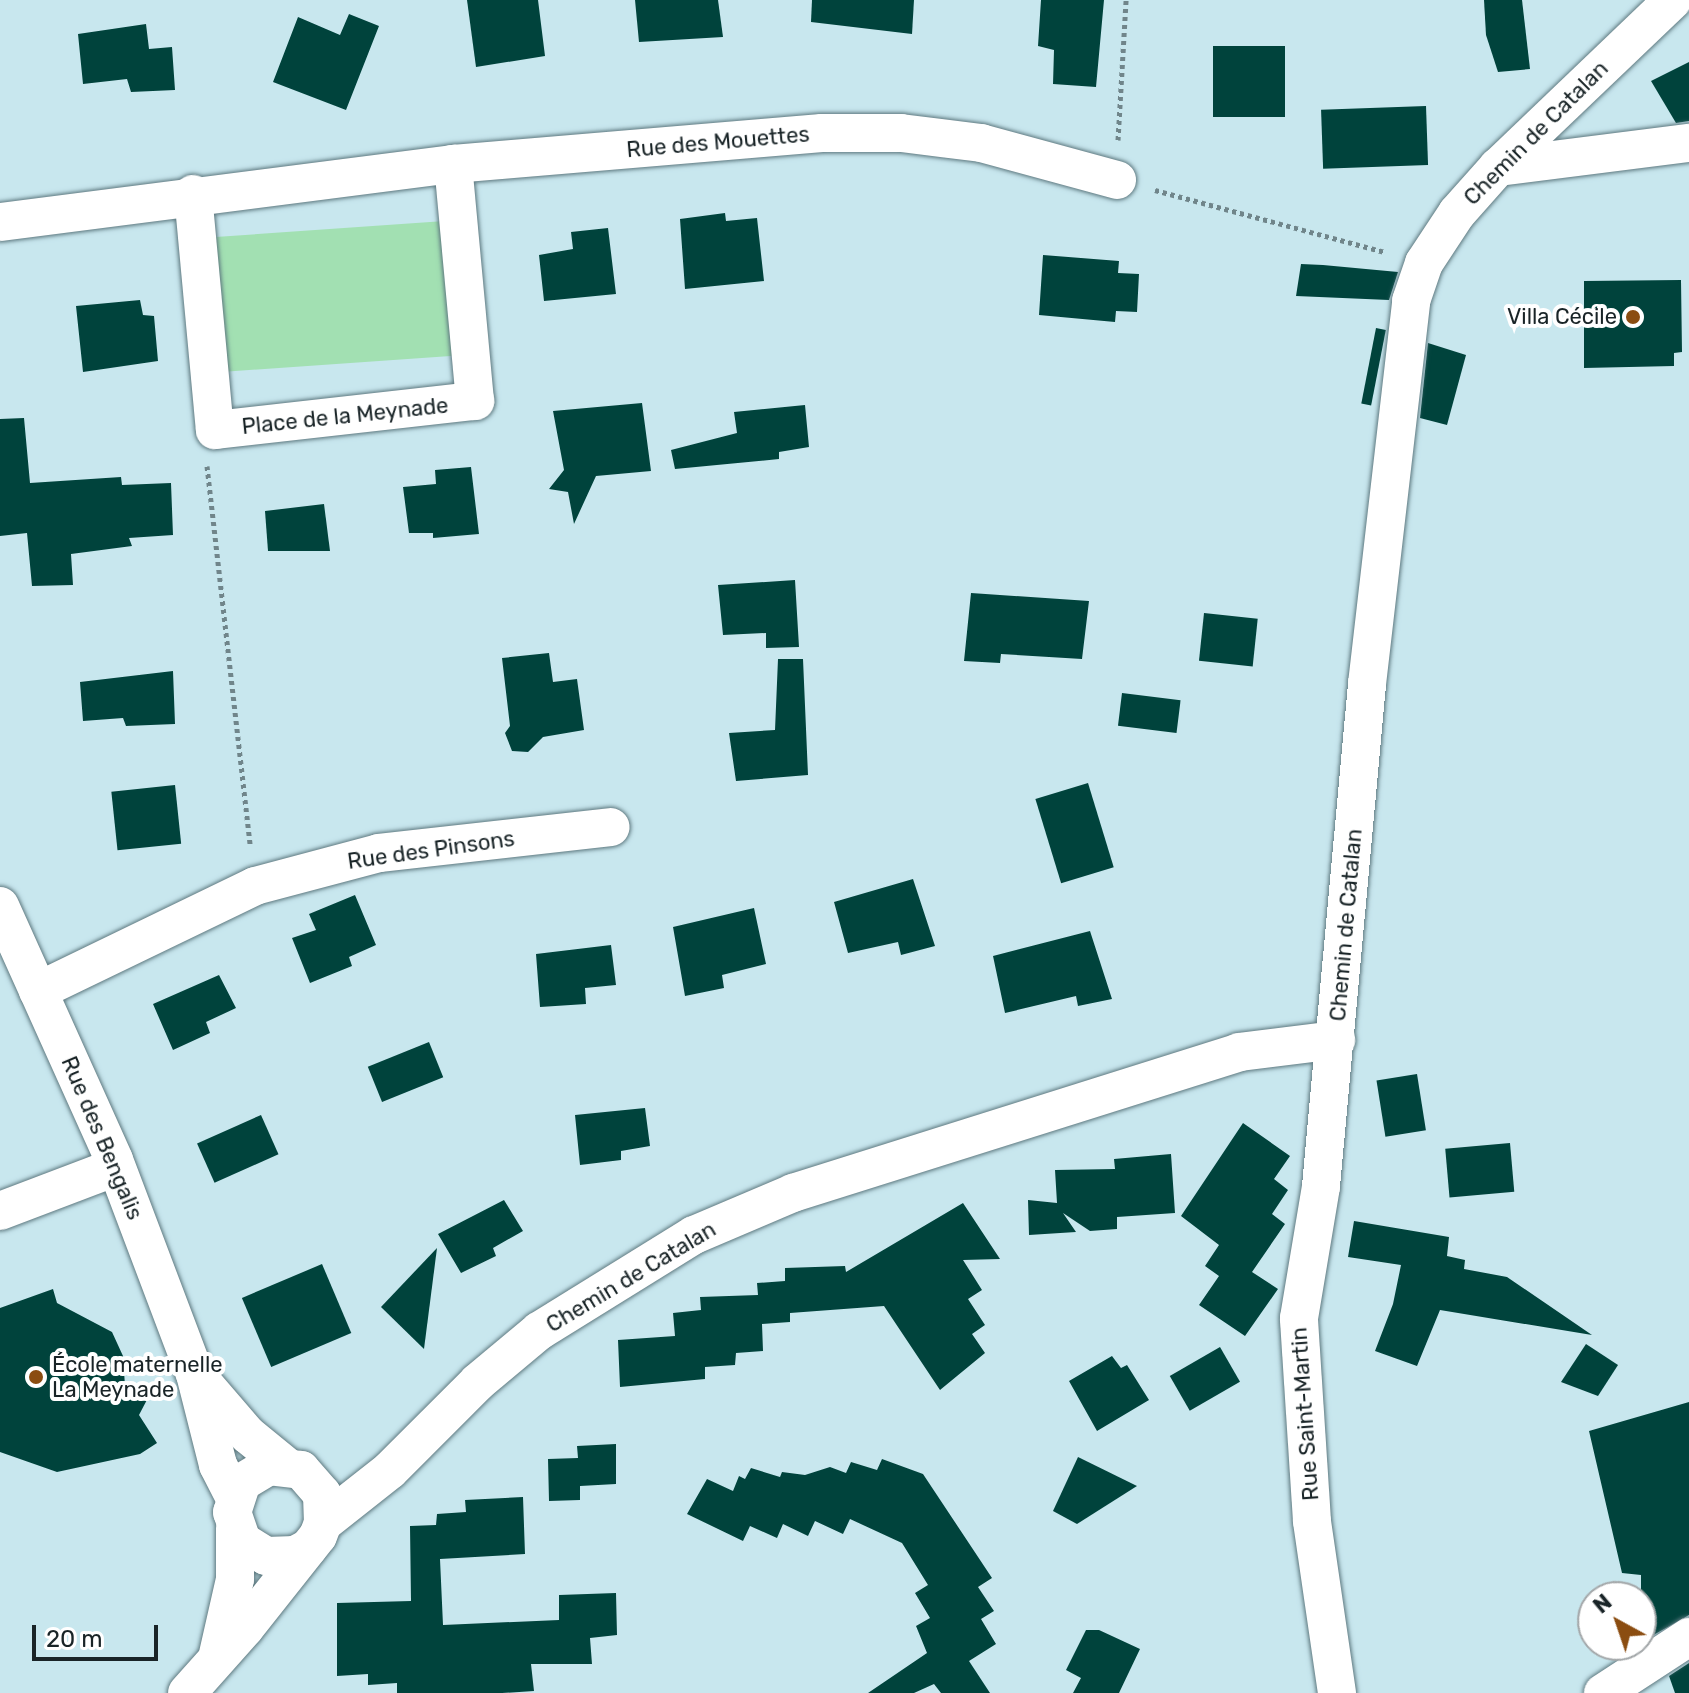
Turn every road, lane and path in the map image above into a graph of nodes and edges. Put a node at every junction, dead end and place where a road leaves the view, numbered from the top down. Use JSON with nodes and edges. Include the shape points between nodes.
{"nodes":[{"id":1,"x":1126,"y":0,"type":"edge"},
{"id":2,"x":1673,"y":0,"type":"edge"},
{"id":3,"x":1689,"y":143,"type":"edge"},
{"id":4,"x":453,"y":164,"type":"junction"},
{"id":5,"x":1498,"y":167,"type":"junction"},
{"id":6,"x":1117,"y":180,"type":"junction"},
{"id":7,"x":193,"y":194,"type":"junction"},
{"id":8,"x":0,"y":222,"type":"edge"},
{"id":9,"x":1424,"y":263,"type":"junction"},
{"id":10,"x":215,"y":430,"type":"junction"},
{"id":11,"x":611,"y":827,"type":"dead end"},
{"id":12,"x":255,"y":886,"type":"junction"},
{"id":13,"x":0,"y":906,"type":"edge"},
{"id":14,"x":38,"y":991,"type":"junction"},
{"id":15,"x":1336,"y":1040,"type":"junction"},
{"id":16,"x":116,"y":1167,"type":"junction"},
{"id":17,"x":0,"y":1211,"type":"edge"},
{"id":18,"x":195,"y":1374,"type":"junction"},
{"id":19,"x":390,"y":1470,"type":"junction"},
{"id":20,"x":299,"y":1473,"type":"junction"},
{"id":21,"x":235,"y":1512,"type":"junction"},
{"id":22,"x":316,"y":1535,"type":"junction"},
{"id":23,"x":1689,"y":1637,"type":"edge"},
{"id":24,"x":216,"y":1660,"type":"junction"},
{"id":25,"x":187,"y":1693,"type":"edge"},
{"id":26,"x":1337,"y":1693,"type":"edge"},
{"id":27,"x":1603,"y":1693,"type":"edge"}],
"edges":[{"from":1,"to":6,"type":"path"},
{"from":2,"to":5,"type":"street","name":"Chemin de Catalan"},
{"from":3,"to":5,"type":"street"},
{"from":4,"to":6,"type":"street","name":"Rue des Mouettes","via":[[822,133],[901,133],[981,143]]},
{"from":4,"to":7,"type":"street","name":"Rue des Mouettes"},
{"from":4,"to":10,"type":"street","name":"Place de la Meynade","via":[[475,401]]},
{"from":5,"to":9,"type":"street","name":"Chemin de Catalan","via":[[1457,213]]},
{"from":6,"to":9,"type":"path"},
{"from":7,"to":8,"type":"street","name":"Rue des Mouettes"},
{"from":7,"to":10,"type":"street","name":"Place de la Meynade"},
{"from":9,"to":15,"type":"street","name":"Chemin de Catalan","via":[[1411,301],[1367,684]]},
{"from":10,"to":12,"type":"path","via":[[206,472]]},
{"from":11,"to":12,"type":"street","name":"Rue des Pinsons","via":[[379,853]]},
{"from":12,"to":14,"type":"street","name":"Rue des Pinsons"},
{"from":13,"to":14,"type":"street","name":"Rue des Bengalis"},
{"from":14,"to":16,"type":"street","name":"Rue des Bengalis"},
{"from":15,"to":19,"type":"street","name":"Chemin de Catalan","via":[[1239,1052],[793,1193],[694,1235],[539,1331],[478,1382]]},
{"from":15,"to":26,"type":"street","name":"Rue Saint-Martin","via":[[1321,1186],[1299,1318],[1312,1521]]},
{"from":16,"to":17,"type":"street"},
{"from":16,"to":18,"type":"street","name":"Rue des Bengalis"},
{"from":18,"to":20,"type":"street","name":"Rue des Bengalis","via":[[248,1435]]},
{"from":18,"to":21,"type":"street","name":"Rue des Bengalis"},
{"from":19,"to":20,"type":"street"},
{"from":19,"to":22,"type":"street","name":"Chemin de Catalan"},
{"from":20,"to":21,"type":"street","via":[[254,1472]]},
{"from":20,"to":22,"type":"street","via":[[322,1494]]},
{"from":21,"to":22,"type":"street","via":[[242,1541],[266,1556],[281,1558]]},
{"from":21,"to":24,"type":"street","name":"Chemin de Catalan","via":[[235,1579]]},
{"from":22,"to":24,"type":"street","name":"Chemin de Catalan"},
{"from":23,"to":27,"type":"street"},
{"from":24,"to":25,"type":"street","name":"Chemin de Catalan"}]}
